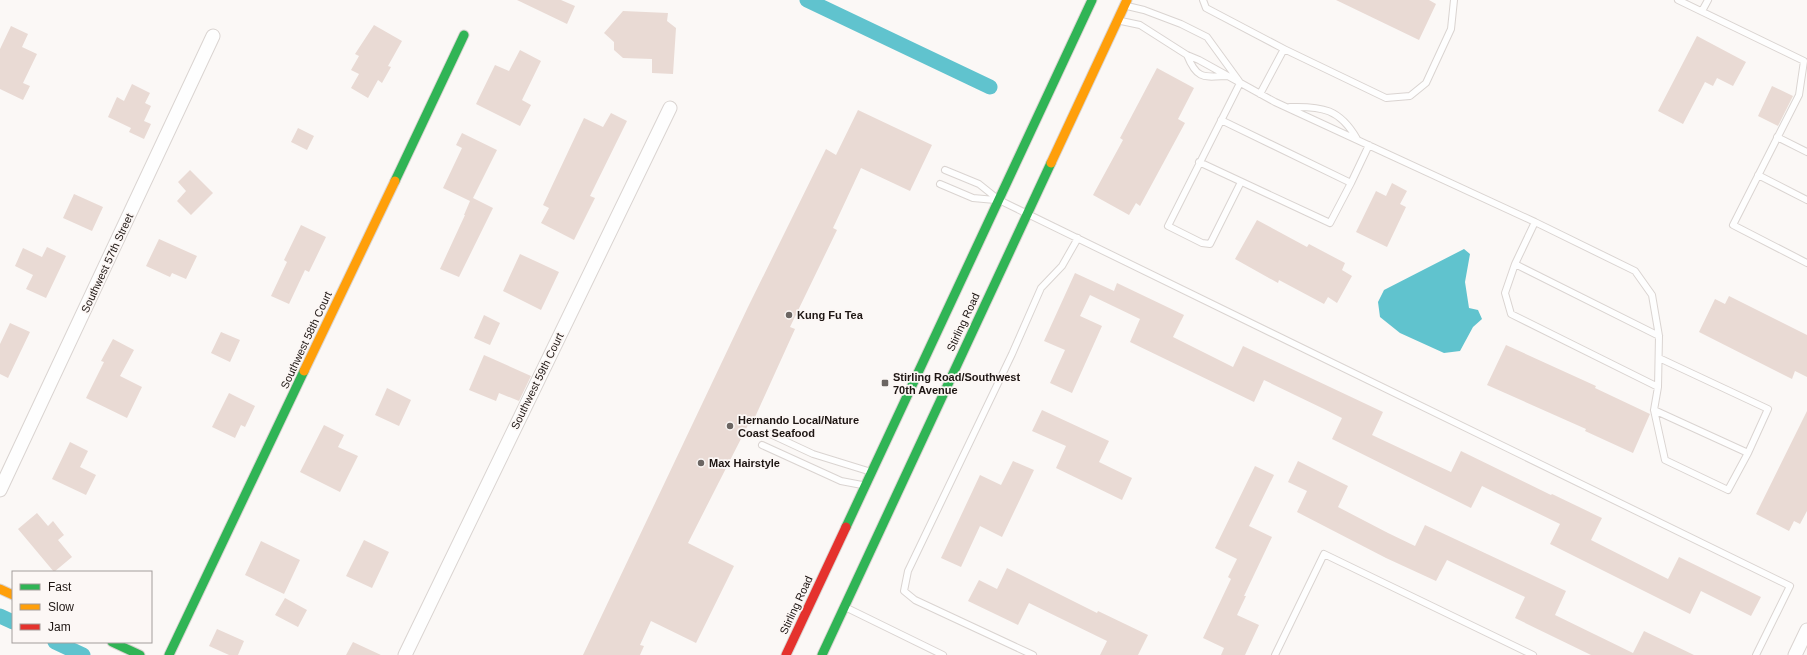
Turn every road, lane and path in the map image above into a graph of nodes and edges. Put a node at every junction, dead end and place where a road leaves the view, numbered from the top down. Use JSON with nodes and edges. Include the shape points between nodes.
{"nodes":[{"id":1,"x":1092,"y":0,"type":"edge"},
{"id":2,"x":1203,"y":0,"type":"edge"},
{"id":3,"x":1454,"y":0,"type":"edge"},
{"id":4,"x":1678,"y":0,"type":"edge"},
{"id":5,"x":1708,"y":0,"type":"edge"},
{"id":6,"x":1126,"y":3,"type":"edge"},
{"id":7,"x":1702,"y":12,"type":"junction"},
{"id":8,"x":1118,"y":20,"type":"junction"},
{"id":9,"x":464,"y":35,"type":"dead end"},
{"id":10,"x":213,"y":36,"type":"dead end"},
{"id":11,"x":1284,"y":49,"type":"junction"},
{"id":12,"x":1187,"y":56,"type":"junction"},
{"id":13,"x":1805,"y":61,"type":"edge"},
{"id":14,"x":1227,"y":76,"type":"junction"},
{"id":15,"x":1240,"y":83,"type":"junction"},
{"id":16,"x":1260,"y":94,"type":"junction"},
{"id":17,"x":1287,"y":107,"type":"junction"},
{"id":18,"x":670,"y":108,"type":"dead end"},
{"id":19,"x":1221,"y":120,"type":"junction"},
{"id":20,"x":1777,"y":138,"type":"junction"},
{"id":21,"x":1356,"y":139,"type":"junction"},
{"id":22,"x":1368,"y":145,"type":"junction"},
{"id":23,"x":1807,"y":152,"type":"edge"},
{"id":24,"x":1199,"y":162,"type":"junction"},
{"id":25,"x":944,"y":170,"type":"dead end"},
{"id":26,"x":1758,"y":175,"type":"junction"},
{"id":27,"x":1241,"y":182,"type":"junction"},
{"id":28,"x":1351,"y":183,"type":"junction"},
{"id":29,"x":940,"y":184,"type":"dead end"},
{"id":30,"x":999,"y":200,"type":"junction"},
{"id":31,"x":1807,"y":200,"type":"edge"},
{"id":32,"x":1027,"y":214,"type":"junction"},
{"id":33,"x":1535,"y":222,"type":"junction"},
{"id":34,"x":1078,"y":238,"type":"junction"},
{"id":35,"x":1807,"y":263,"type":"edge"},
{"id":36,"x":1515,"y":264,"type":"junction"},
{"id":37,"x":1658,"y":336,"type":"junction"},
{"id":38,"x":1659,"y":358,"type":"junction"},
{"id":39,"x":1658,"y":387,"type":"junction"},
{"id":40,"x":1654,"y":410,"type":"junction"},
{"id":41,"x":768,"y":433,"type":"dead end"},
{"id":42,"x":762,"y":445,"type":"dead end"},
{"id":43,"x":1748,"y":453,"type":"junction"},
{"id":44,"x":872,"y":472,"type":"junction"},
{"id":45,"x":865,"y":486,"type":"junction"},
{"id":46,"x":0,"y":490,"type":"edge"},
{"id":47,"x":0,"y":589,"type":"edge"},
{"id":48,"x":12,"y":595,"type":"edge"},
{"id":49,"x":841,"y":605,"type":"junction"},
{"id":50,"x":1807,"y":630,"type":"edge"},
{"id":51,"x":114,"y":643,"type":"edge"},
{"id":52,"x":140,"y":655,"type":"edge"},
{"id":53,"x":169,"y":655,"type":"edge"},
{"id":54,"x":405,"y":655,"type":"edge"},
{"id":55,"x":786,"y":655,"type":"edge"},
{"id":56,"x":822,"y":655,"type":"edge"},
{"id":57,"x":942,"y":655,"type":"edge"},
{"id":58,"x":1033,"y":655,"type":"edge"},
{"id":59,"x":1275,"y":655,"type":"edge"},
{"id":60,"x":1533,"y":655,"type":"edge"},
{"id":61,"x":1756,"y":655,"type":"edge"},
{"id":62,"x":1795,"y":655,"type":"edge"}],
"edges":[{"from":1,"to":30,"type":"main road","name":"Stirling Road"},
{"from":2,"to":11,"type":"lane","via":[[1206,8]]},
{"from":3,"to":11,"type":"lane","via":[[1451,29],[1426,83],[1410,96],[1386,98]]},
{"from":4,"to":7,"type":"lane"},
{"from":5,"to":7,"type":"lane"},
{"from":6,"to":8,"type":"main road","name":"Stirling Road"},
{"from":6,"to":15,"type":"lane","via":[[1207,37]]},
{"from":7,"to":13,"type":"lane"},
{"from":8,"to":12,"type":"lane","via":[[1140,26]]},
{"from":8,"to":32,"type":"main road","name":"Stirling Road"},
{"from":9,"to":53,"type":"main road","name":"Southwest 58th Court"},
{"from":10,"to":46,"type":"street","name":"Southwest 57th Street"},
{"from":11,"to":16,"type":"lane"},
{"from":12,"to":14,"type":"lane"},
{"from":12,"to":14,"type":"lane","via":[[1191,66],[1204,77]]},
{"from":13,"to":20,"type":"lane","via":[[1799,95]]},
{"from":14,"to":15,"type":"lane"},
{"from":15,"to":16,"type":"lane"},
{"from":15,"to":19,"type":"lane"},
{"from":16,"to":17,"type":"lane"},
{"from":17,"to":21,"type":"lane"},
{"from":17,"to":21,"type":"lane","via":[[1312,106],[1327,110],[1349,126]]},
{"from":18,"to":54,"type":"street","name":"Southwest 59th Court"},
{"from":19,"to":24,"type":"lane"},
{"from":19,"to":28,"type":"lane"},
{"from":20,"to":23,"type":"lane"},
{"from":20,"to":26,"type":"lane"},
{"from":21,"to":22,"type":"lane"},
{"from":22,"to":28,"type":"lane"},
{"from":22,"to":33,"type":"lane"},
{"from":24,"to":27,"type":"lane"},
{"from":24,"to":27,"type":"lane","via":[[1168,226],[1202,243],[1210,244]]},
{"from":25,"to":30,"type":"lane","via":[[978,184]]},
{"from":26,"to":31,"type":"lane"},
{"from":26,"to":35,"type":"lane","via":[[1733,225]]},
{"from":27,"to":28,"type":"lane","via":[[1330,223]]},
{"from":29,"to":30,"type":"lane","via":[[973,198]]},
{"from":30,"to":32,"type":"lane"},
{"from":30,"to":44,"type":"main road","name":"Stirling Road"},
{"from":32,"to":34,"type":"lane"},
{"from":32,"to":49,"type":"main road","name":"Stirling Road"},
{"from":33,"to":36,"type":"lane"},
{"from":33,"to":37,"type":"lane","via":[[1635,271],[1652,295]]},
{"from":34,"to":58,"type":"lane","via":[[1062,266],[1041,288],[908,571],[904,591],[915,600]]},
{"from":34,"to":61,"type":"lane","via":[[1790,586]]},
{"from":36,"to":37,"type":"lane"},
{"from":36,"to":39,"type":"lane","via":[[1505,292],[1511,314]]},
{"from":37,"to":38,"type":"lane"},
{"from":38,"to":39,"type":"lane"},
{"from":38,"to":43,"type":"lane","via":[[1768,409]]},
{"from":39,"to":40,"type":"lane"},
{"from":40,"to":43,"type":"lane"},
{"from":40,"to":43,"type":"lane","via":[[1665,460],[1728,490]]},
{"from":41,"to":44,"type":"lane","via":[[813,454]]},
{"from":42,"to":45,"type":"lane","via":[[841,481]]},
{"from":44,"to":45,"type":"main road","name":"Stirling Road"},
{"from":45,"to":55,"type":"main road","name":"Stirling Road","via":[[818,593]]},
{"from":47,"to":48,"type":"main road"},
{"from":49,"to":56,"type":"main road","name":"Stirling Road"},
{"from":49,"to":57,"type":"lane"},
{"from":50,"to":62,"type":"street"},
{"from":51,"to":52,"type":"main road"},
{"from":59,"to":60,"type":"lane","via":[[1324,554]]}]}
